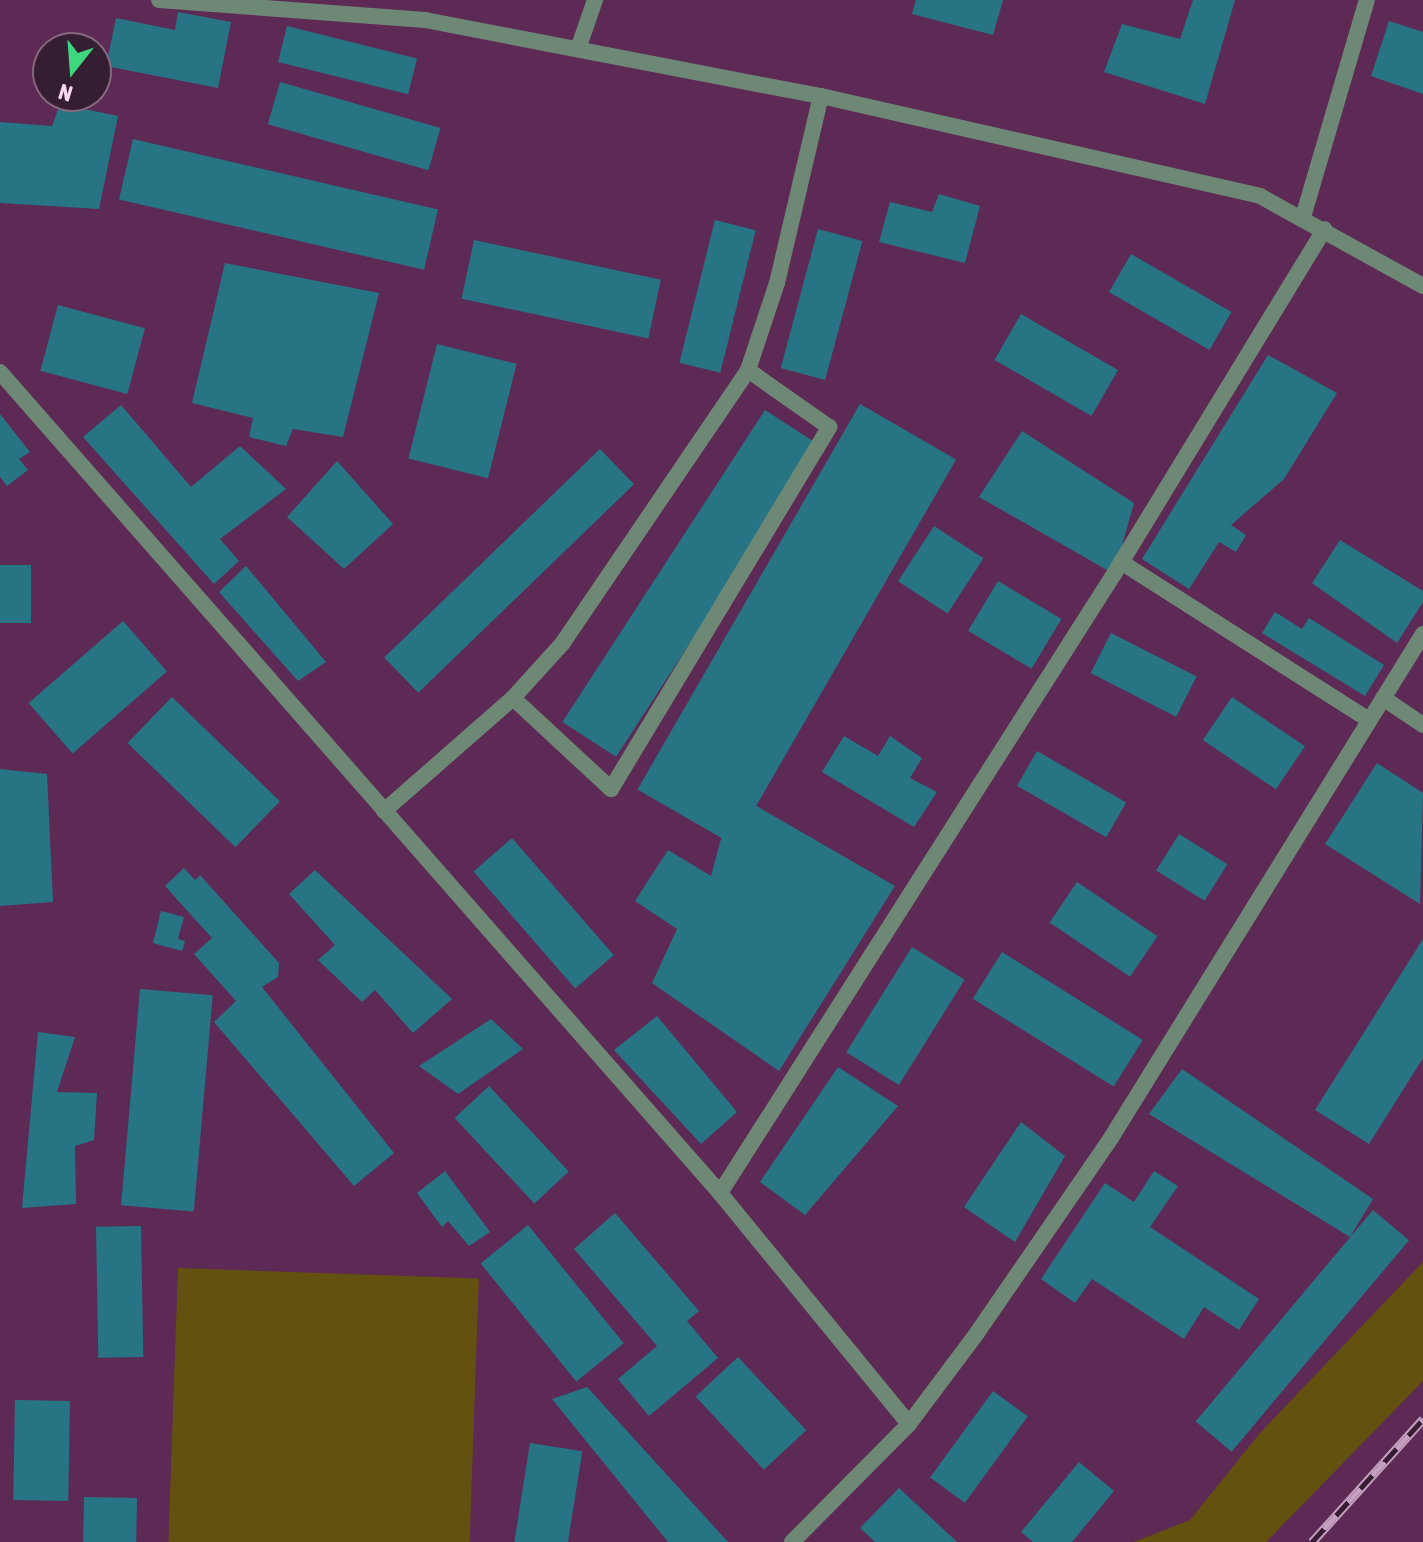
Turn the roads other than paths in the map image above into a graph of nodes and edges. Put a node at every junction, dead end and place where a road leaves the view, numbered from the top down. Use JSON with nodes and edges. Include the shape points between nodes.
{"nodes":[{"id":1,"x":159,"y":0,"type":"edge"},
{"id":2,"x":595,"y":0,"type":"edge"},
{"id":3,"x":1367,"y":0,"type":"edge"},
{"id":4,"x":579,"y":46,"type":"junction"},
{"id":5,"x":821,"y":96,"type":"junction"},
{"id":6,"x":1303,"y":217,"type":"junction"},
{"id":7,"x":1325,"y":229,"type":"junction"},
{"id":8,"x":1423,"y":286,"type":"edge"},
{"id":9,"x":748,"y":370,"type":"junction"},
{"id":10,"x":0,"y":372,"type":"edge"},
{"id":11,"x":1121,"y":562,"type":"junction"},
{"id":12,"x":1423,"y":634,"type":"edge"},
{"id":13,"x":513,"y":698,"type":"junction"},
{"id":14,"x":1383,"y":698,"type":"junction"},
{"id":15,"x":1369,"y":720,"type":"junction"},
{"id":16,"x":1423,"y":725,"type":"edge"},
{"id":17,"x":384,"y":811,"type":"junction"},
{"id":18,"x":720,"y":1193,"type":"junction"},
{"id":19,"x":909,"y":1424,"type":"junction"},
{"id":20,"x":792,"y":1542,"type":"edge"}],
"edges":[{"from":1,"to":4,"type":"lane","via":[[425,20]]},
{"from":2,"to":4,"type":"lane"},
{"from":3,"to":6,"type":"lane"},
{"from":4,"to":5,"type":"lane"},
{"from":5,"to":6,"type":"lane","via":[[1260,196]]},
{"from":5,"to":9,"type":"lane","via":[[777,283]]},
{"from":6,"to":7,"type":"lane"},
{"from":7,"to":8,"type":"lane"},
{"from":7,"to":11,"type":"lane"},
{"from":9,"to":13,"type":"lane","via":[[562,644]]},
{"from":9,"to":13,"type":"lane","via":[[829,427],[611,789]]},
{"from":10,"to":17,"type":"lane"},
{"from":11,"to":15,"type":"lane"},
{"from":11,"to":18,"type":"lane"},
{"from":12,"to":14,"type":"lane"},
{"from":13,"to":17,"type":"lane"},
{"from":14,"to":15,"type":"lane"},
{"from":14,"to":16,"type":"lane"},
{"from":15,"to":19,"type":"lane","via":[[1111,1138]]},
{"from":17,"to":18,"type":"lane"},
{"from":18,"to":19,"type":"lane"},
{"from":19,"to":20,"type":"lane"}]}
